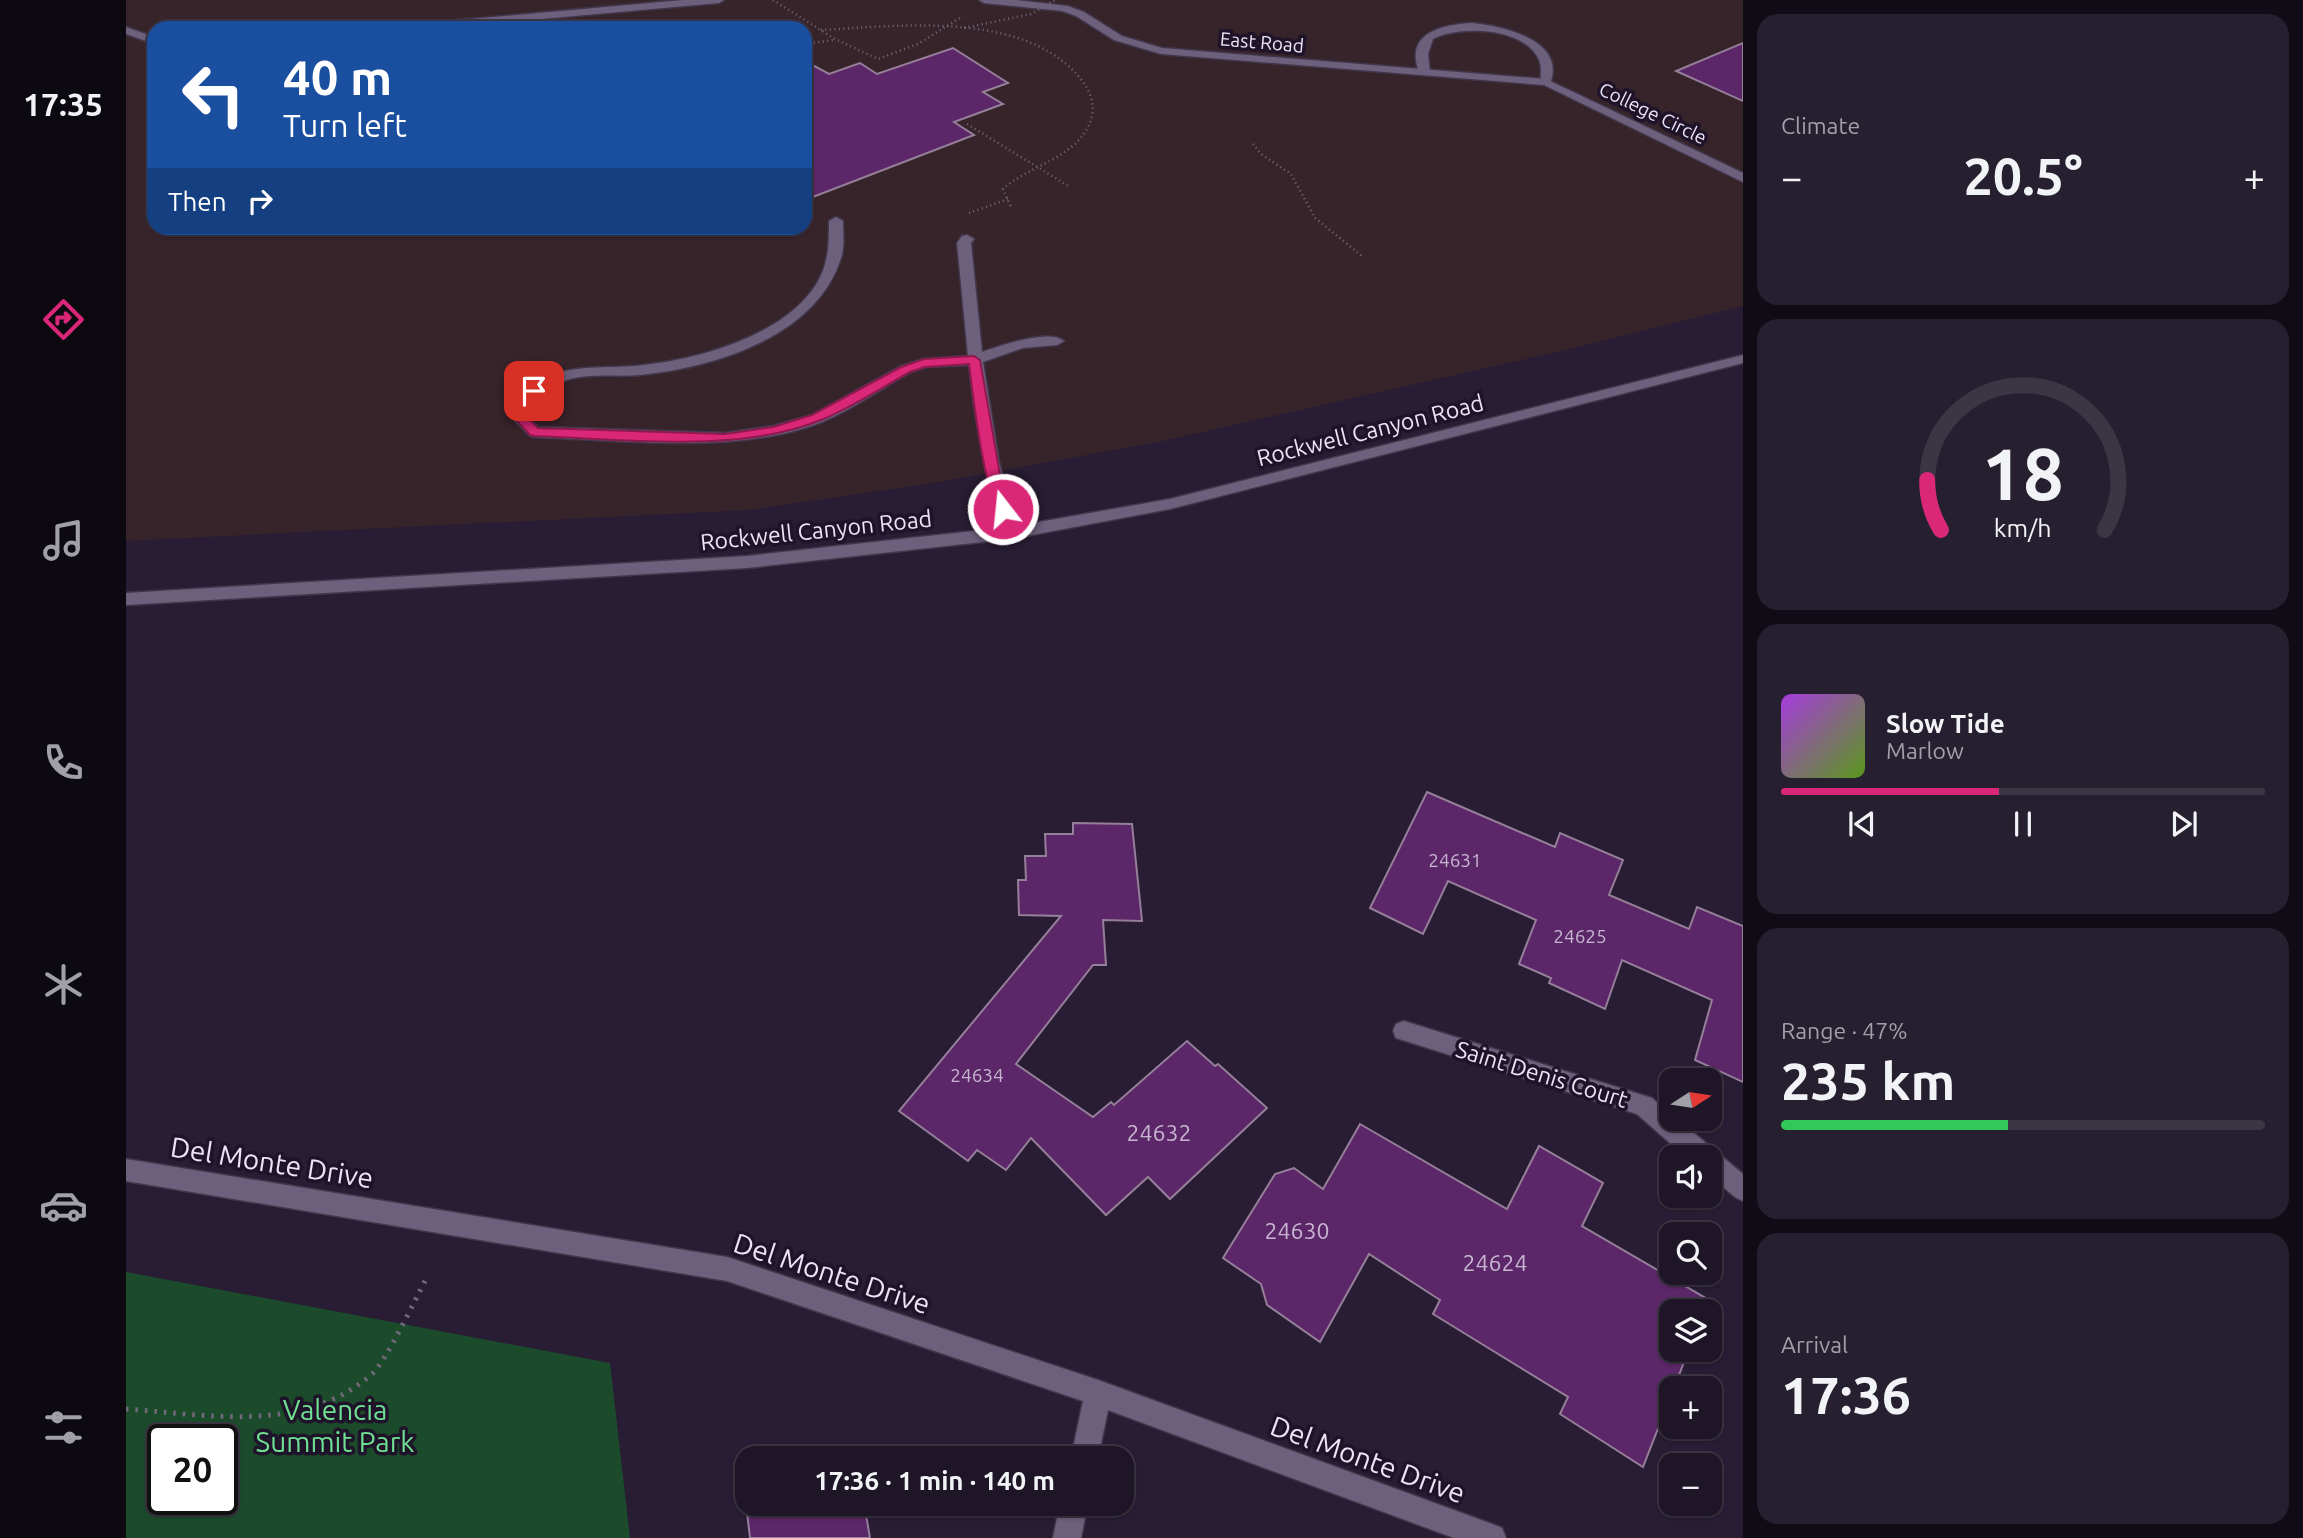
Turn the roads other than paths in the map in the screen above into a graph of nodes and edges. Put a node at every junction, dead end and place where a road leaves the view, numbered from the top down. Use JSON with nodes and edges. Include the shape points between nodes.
{"nodes":[{"id":1,"x":719,"y":0,"type":"edge"},
{"id":2,"x":984,"y":0,"type":"edge"},
{"id":3,"x":1051,"y":3,"type":"edge"},
{"id":4,"x":482,"y":21,"type":"edge"},
{"id":5,"x":126,"y":30,"type":"edge"},
{"id":6,"x":147,"y":38,"type":"edge"},
{"id":7,"x":1424,"y":72,"type":"junction"},
{"id":8,"x":1546,"y":82,"type":"junction"},
{"id":9,"x":1743,"y":178,"type":"edge"},
{"id":10,"x":836,"y":221,"type":"dead end"},
{"id":11,"x":967,"y":239,"type":"dead end"},
{"id":12,"x":1057,"y":341,"type":"dead end"},
{"id":13,"x":1743,"y":359,"type":"edge"},
{"id":14,"x":974,"y":360,"type":"junction"},
{"id":15,"x":1010,"y":533,"type":"junction"},
{"id":16,"x":126,"y":598,"type":"edge"},
{"id":17,"x":1404,"y":1031,"type":"dead end"},
{"id":18,"x":1690,"y":1145,"type":"edge"},
{"id":19,"x":126,"y":1170,"type":"edge"},
{"id":20,"x":1722,"y":1171,"type":"edge"},
{"id":21,"x":1743,"y":1189,"type":"edge"},
{"id":22,"x":1098,"y":1394,"type":"junction"},
{"id":23,"x":1087,"y":1446,"type":"edge"},
{"id":24,"x":1071,"y":1516,"type":"edge"},
{"id":25,"x":1067,"y":1538,"type":"edge"},
{"id":26,"x":1492,"y":1538,"type":"edge"}],
"edges":[{"from":1,"to":4,"type":"street"},
{"from":2,"to":3,"type":"street","name":"East Road"},
{"from":3,"to":7,"type":"street","name":"East Road","via":[[1080,14],[1118,38],[1161,51]]},
{"from":5,"to":6,"type":"street"},
{"from":7,"to":8,"type":"street","name":"East Road"},
{"from":7,"to":8,"type":"street","via":[[1421,59],[1430,36],[1485,27],[1516,35],[1538,49],[1547,68]]},
{"from":8,"to":9,"type":"street","name":"College Circle"},
{"from":10,"to":14,"type":"street","via":[[839,241],[831,276],[801,311],[759,339],[698,360],[553,379],[534,391],[523,406],[523,421],[534,432],[725,438],[817,418],[924,363]]},
{"from":11,"to":14,"type":"street"},
{"from":12,"to":14,"type":"street","via":[[1021,344]]},
{"from":13,"to":15,"type":"street","name":"Rockwell Canyon Road","via":[[1170,505]]},
{"from":14,"to":15,"type":"street","via":[[995,486]]},
{"from":15,"to":16,"type":"street","name":"Rockwell Canyon Road","via":[[747,562]]},
{"from":17,"to":18,"type":"street","name":"Saint Denis Court","via":[[1644,1105]]},
{"from":19,"to":22,"type":"street","name":"Del Monte Drive","via":[[727,1269]]},
{"from":20,"to":21,"type":"street"},
{"from":22,"to":23,"type":"street"},
{"from":22,"to":26,"type":"street","name":"Del Monte Drive"},
{"from":24,"to":25,"type":"street"}]}
